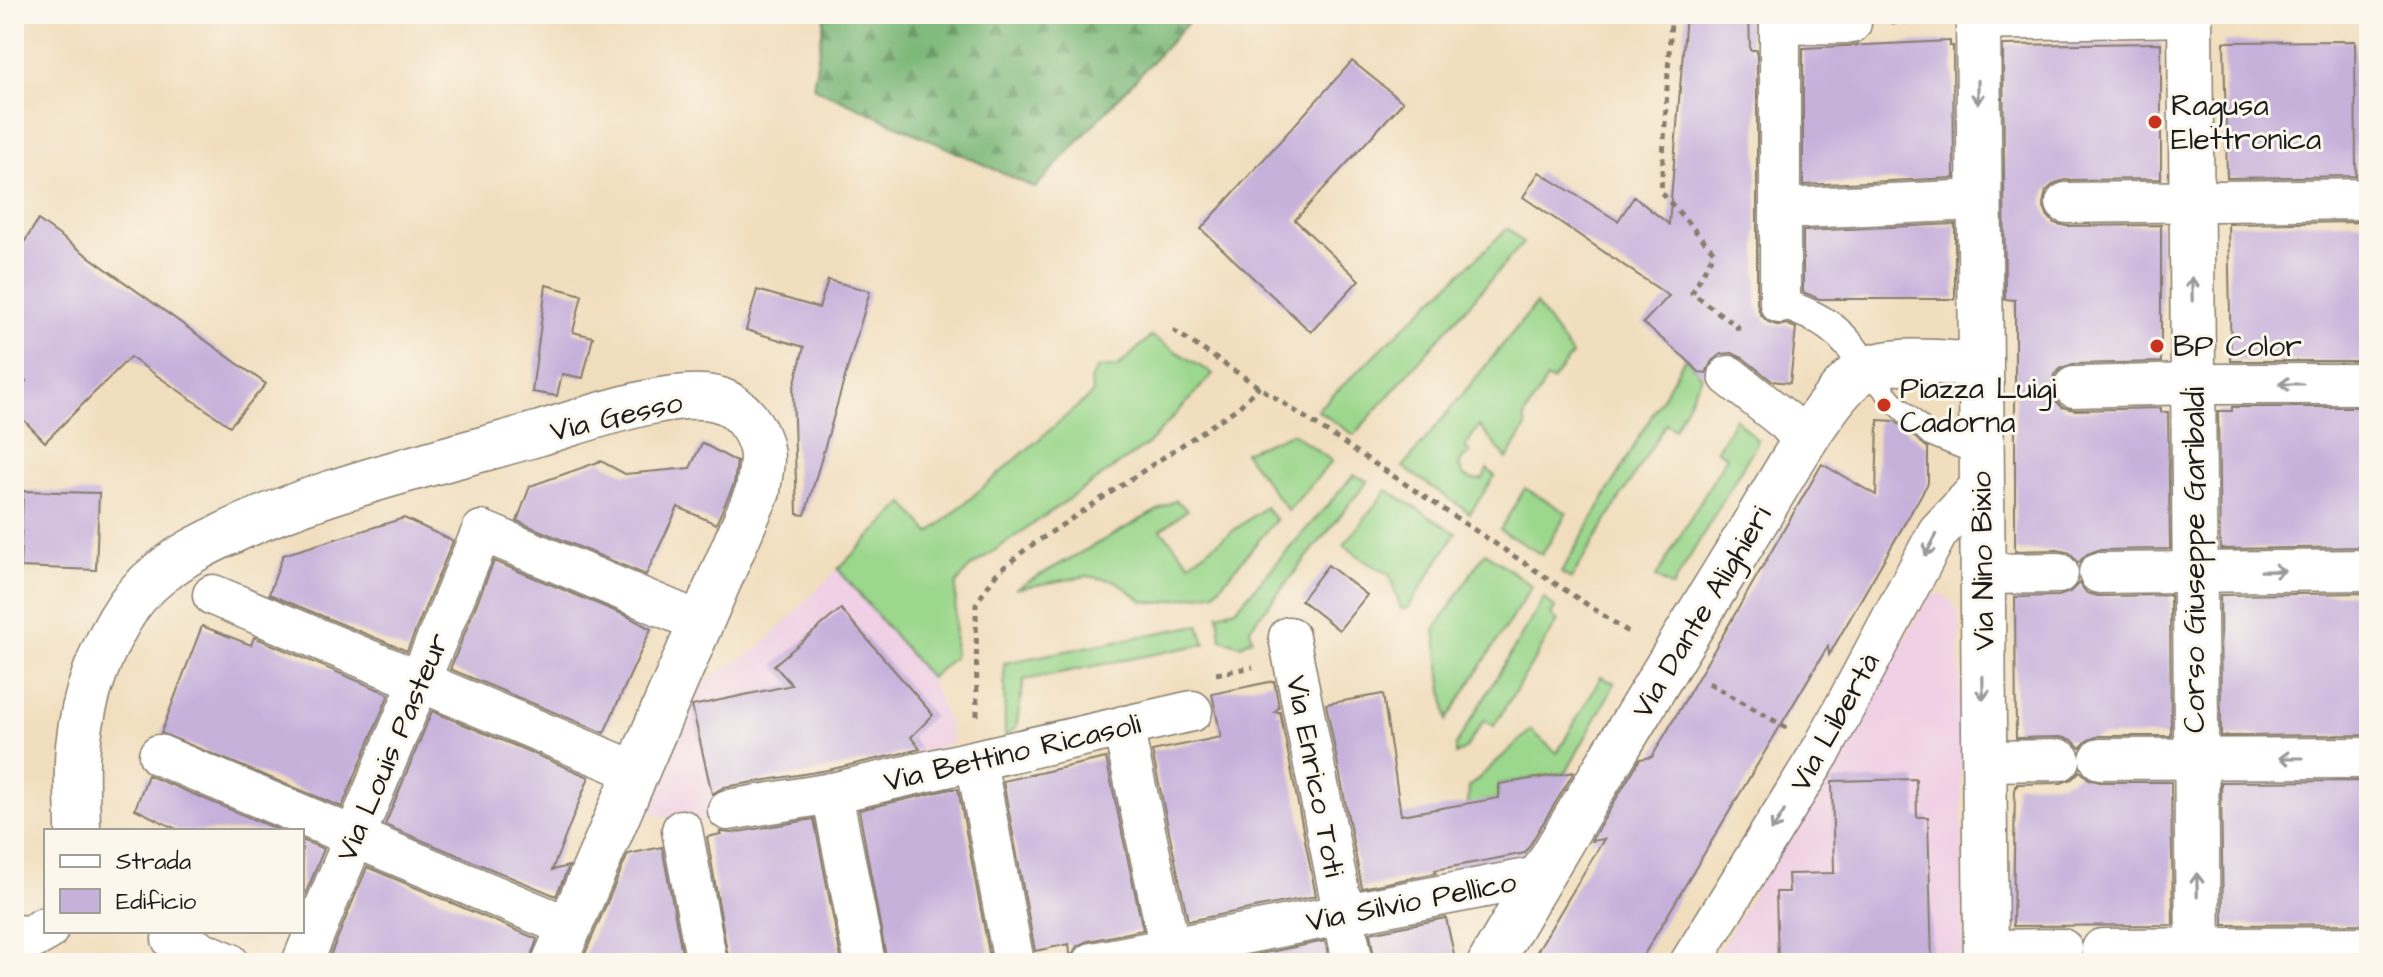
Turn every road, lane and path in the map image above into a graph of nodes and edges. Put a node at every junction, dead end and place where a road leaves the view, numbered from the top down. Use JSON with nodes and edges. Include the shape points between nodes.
{"nodes":[{"id":1,"x":1674,"y":14,"type":"edge"},
{"id":2,"x":2190,"y":15,"type":"edge"},
{"id":3,"x":2369,"y":16,"type":"edge"},
{"id":4,"x":1978,"y":17,"type":"edge"},
{"id":5,"x":1780,"y":19,"type":"edge"},
{"id":6,"x":1851,"y":23,"type":"joint"},
{"id":7,"x":2369,"y":199,"type":"edge"},
{"id":8,"x":1978,"y":200,"type":"junction"},
{"id":9,"x":2191,"y":200,"type":"junction"},
{"id":10,"x":2066,"y":203,"type":"dead end"},
{"id":11,"x":1780,"y":209,"type":"junction"},
{"id":12,"x":1780,"y":303,"type":"joint"},
{"id":13,"x":1173,"y":330,"type":"dead end"},
{"id":14,"x":1980,"y":365,"type":"junction"},
{"id":15,"x":1866,"y":370,"type":"junction"},
{"id":16,"x":1729,"y":376,"type":"joint"},
{"id":17,"x":2193,"y":384,"type":"junction"},
{"id":18,"x":2369,"y":384,"type":"edge"},
{"id":19,"x":1259,"y":386,"type":"junction"},
{"id":20,"x":2074,"y":387,"type":"dead end"},
{"id":21,"x":1805,"y":442,"type":"junction"},
{"id":22,"x":1981,"y":471,"type":"junction"},
{"id":23,"x":2369,"y":570,"type":"edge"},
{"id":24,"x":2195,"y":572,"type":"junction"},
{"id":25,"x":2058,"y":573,"type":"dead end"},
{"id":26,"x":2099,"y":573,"type":"dead end"},
{"id":27,"x":1982,"y":574,"type":"junction"},
{"id":28,"x":213,"y":595,"type":"dead end"},
{"id":29,"x":702,"y":623,"type":"junction"},
{"id":30,"x":1291,"y":648,"type":"joint"},
{"id":31,"x":1670,"y":661,"type":"junction"},
{"id":32,"x":420,"y":681,"type":"junction"},
{"id":33,"x":1192,"y":711,"type":"joint"},
{"id":34,"x":1123,"y":726,"type":"junction"},
{"id":35,"x":1823,"y":748,"type":"junction"},
{"id":36,"x":159,"y":755,"type":"dead end"},
{"id":37,"x":2369,"y":758,"type":"edge"},
{"id":38,"x":2100,"y":759,"type":"dead end"},
{"id":39,"x":2196,"y":759,"type":"junction"},
{"id":40,"x":2060,"y":760,"type":"dead end"},
{"id":41,"x":976,"y":761,"type":"junction"},
{"id":42,"x":1984,"y":761,"type":"junction"},
{"id":43,"x":637,"y":772,"type":"junction"},
{"id":44,"x":832,"y":793,"type":"junction"},
{"id":45,"x":728,"y":810,"type":"dead end"},
{"id":46,"x":78,"y":829,"type":"edge"},
{"id":47,"x":682,"y":830,"type":"dead end"},
{"id":48,"x":355,"y":837,"type":"junction"},
{"id":49,"x":1542,"y":876,"type":"junction"},
{"id":50,"x":1343,"y":915,"type":"junction"},
{"id":51,"x":44,"y":930,"type":"edge"},
{"id":52,"x":14,"y":937,"type":"edge"},
{"id":53,"x":172,"y":939,"type":"dead end"},
{"id":54,"x":562,"y":945,"type":"edge"},
{"id":55,"x":2369,"y":947,"type":"edge"},
{"id":56,"x":2062,"y":949,"type":"dead end"},
{"id":57,"x":2102,"y":949,"type":"dead end"},
{"id":58,"x":1171,"y":955,"type":"edge"},
{"id":59,"x":2198,"y":955,"type":"edge"},
{"id":60,"x":1986,"y":956,"type":"edge"},
{"id":61,"x":229,"y":963,"type":"edge"},
{"id":62,"x":302,"y":963,"type":"edge"},
{"id":63,"x":707,"y":963,"type":"edge"},
{"id":64,"x":865,"y":963,"type":"edge"},
{"id":65,"x":1014,"y":963,"type":"edge"},
{"id":66,"x":1093,"y":963,"type":"edge"},
{"id":67,"x":1353,"y":963,"type":"edge"},
{"id":68,"x":1490,"y":963,"type":"edge"},
{"id":69,"x":1690,"y":963,"type":"edge"}],
"edges":[{"from":1,"to":16,"type":"path","via":[[1661,192],[1714,252],[1692,293],[1738,327]]},
{"from":2,"to":3,"type":"path"},
{"from":2,"to":4,"type":"street"},
{"from":2,"to":9,"type":"street","name":"Corso Giuseppe Garibaldi"},
{"from":4,"to":6,"type":"path"},
{"from":4,"to":8,"type":"street","name":"Via Nino Bixio","one_way":true},
{"from":5,"to":6,"type":"street"},
{"from":5,"to":11,"type":"street"},
{"from":7,"to":9,"type":"street"},
{"from":8,"to":11,"type":"street"},
{"from":8,"to":14,"type":"street","name":"Via Nino Bixio"},
{"from":9,"to":10,"type":"street"},
{"from":17,"to":9,"type":"street","name":"Corso Giuseppe Garibaldi","one_way":true},
{"from":11,"to":12,"type":"street"},
{"from":12,"to":15,"type":"street","via":[[1836,330]]},
{"from":13,"to":19,"type":"path"},
{"from":14,"to":15,"type":"street","via":[[1893,363]]},
{"from":14,"to":22,"type":"street","name":"Via Nino Bixio"},
{"from":15,"to":21,"type":"street","name":"Via Dante Alighieri","via":[[1844,386]]},
{"from":15,"to":22,"type":"lane","via":[[1930,435]]},
{"from":16,"to":21,"type":"street"},
{"from":18,"to":17,"type":"street","one_way":true},
{"from":17,"to":20,"type":"street"},
{"from":17,"to":24,"type":"street","name":"Corso Giuseppe Garibaldi"},
{"from":19,"to":31,"type":"path"},
{"from":19,"to":41,"type":"path","via":[[1239,407],[996,574],[976,604]]},
{"from":21,"to":31,"type":"street","name":"Via Dante Alighieri"},
{"from":22,"to":27,"type":"street","name":"Via Nino Bixio"},
{"from":22,"to":35,"type":"street","name":"Via Libertà","one_way":true,"via":[[1938,532]]},
{"from":24,"to":23,"type":"street","one_way":true},
{"from":24,"to":26,"type":"street"},
{"from":24,"to":39,"type":"street","name":"Corso Giuseppe Garibaldi"},
{"from":25,"to":27,"type":"street"},
{"from":27,"to":42,"type":"street","name":"Via Nino Bixio","one_way":true},
{"from":28,"to":32,"type":"street"},
{"from":29,"to":32,"type":"street","name":"Via Louis Pasteur","via":[[482,531]]},
{"from":29,"to":43,"type":"street","name":"Via Gesso"},
{"from":29,"to":46,"type":"street","name":"Via Gesso","via":[[758,491],[762,451],[749,420],[722,400],[698,397],[644,404],[329,493],[191,552],[130,603],[97,668],[82,715]]},
{"from":30,"to":33,"type":"path","via":[[1186,680]]},
{"from":30,"to":50,"type":"street","name":"Via Enrico Toti"},
{"from":31,"to":35,"type":"path"},
{"from":31,"to":49,"type":"street","name":"Via Dante Alighieri"},
{"from":32,"to":43,"type":"street"},
{"from":32,"to":48,"type":"street","name":"Via Louis Pasteur"},
{"from":33,"to":34,"type":"street","name":"Via Bettino Ricasoli"},
{"from":34,"to":41,"type":"street","name":"Via Bettino Ricasoli"},
{"from":34,"to":58,"type":"street"},
{"from":35,"to":69,"type":"street","name":"Via Libertà","one_way":true},
{"from":36,"to":48,"type":"street"},
{"from":37,"to":39,"type":"street","one_way":true},
{"from":38,"to":39,"type":"street"},
{"from":59,"to":39,"type":"street","name":"Corso Giuseppe Garibaldi","one_way":true},
{"from":40,"to":42,"type":"street"},
{"from":41,"to":44,"type":"street","name":"Via Bettino Ricasoli"},
{"from":41,"to":65,"type":"street"},
{"from":42,"to":60,"type":"street","name":"Via Nino Bixio"},
{"from":43,"to":54,"type":"street","name":"Via Gesso"},
{"from":44,"to":45,"type":"street","name":"Via Bettino Ricasoli"},
{"from":44,"to":64,"type":"street"},
{"from":47,"to":63,"type":"street"},
{"from":48,"to":54,"type":"street"},
{"from":48,"to":62,"type":"street","name":"Via Louis Pasteur"},
{"from":49,"to":50,"type":"street","name":"Via Silvio Pellico"},
{"from":49,"to":68,"type":"street","name":"Via Dante Alighieri"},
{"from":50,"to":58,"type":"street","name":"Via Silvio Pellico"},
{"from":50,"to":67,"type":"street","name":"Via Enrico Toti"},
{"from":51,"to":52,"type":"street","via":[[30,938]]},
{"from":53,"to":61,"type":"street"},
{"from":55,"to":59,"type":"street"},
{"from":56,"to":60,"type":"street"},
{"from":57,"to":59,"type":"street"},
{"from":58,"to":66,"type":"street","name":"Via Silvio Pellico"}]}
